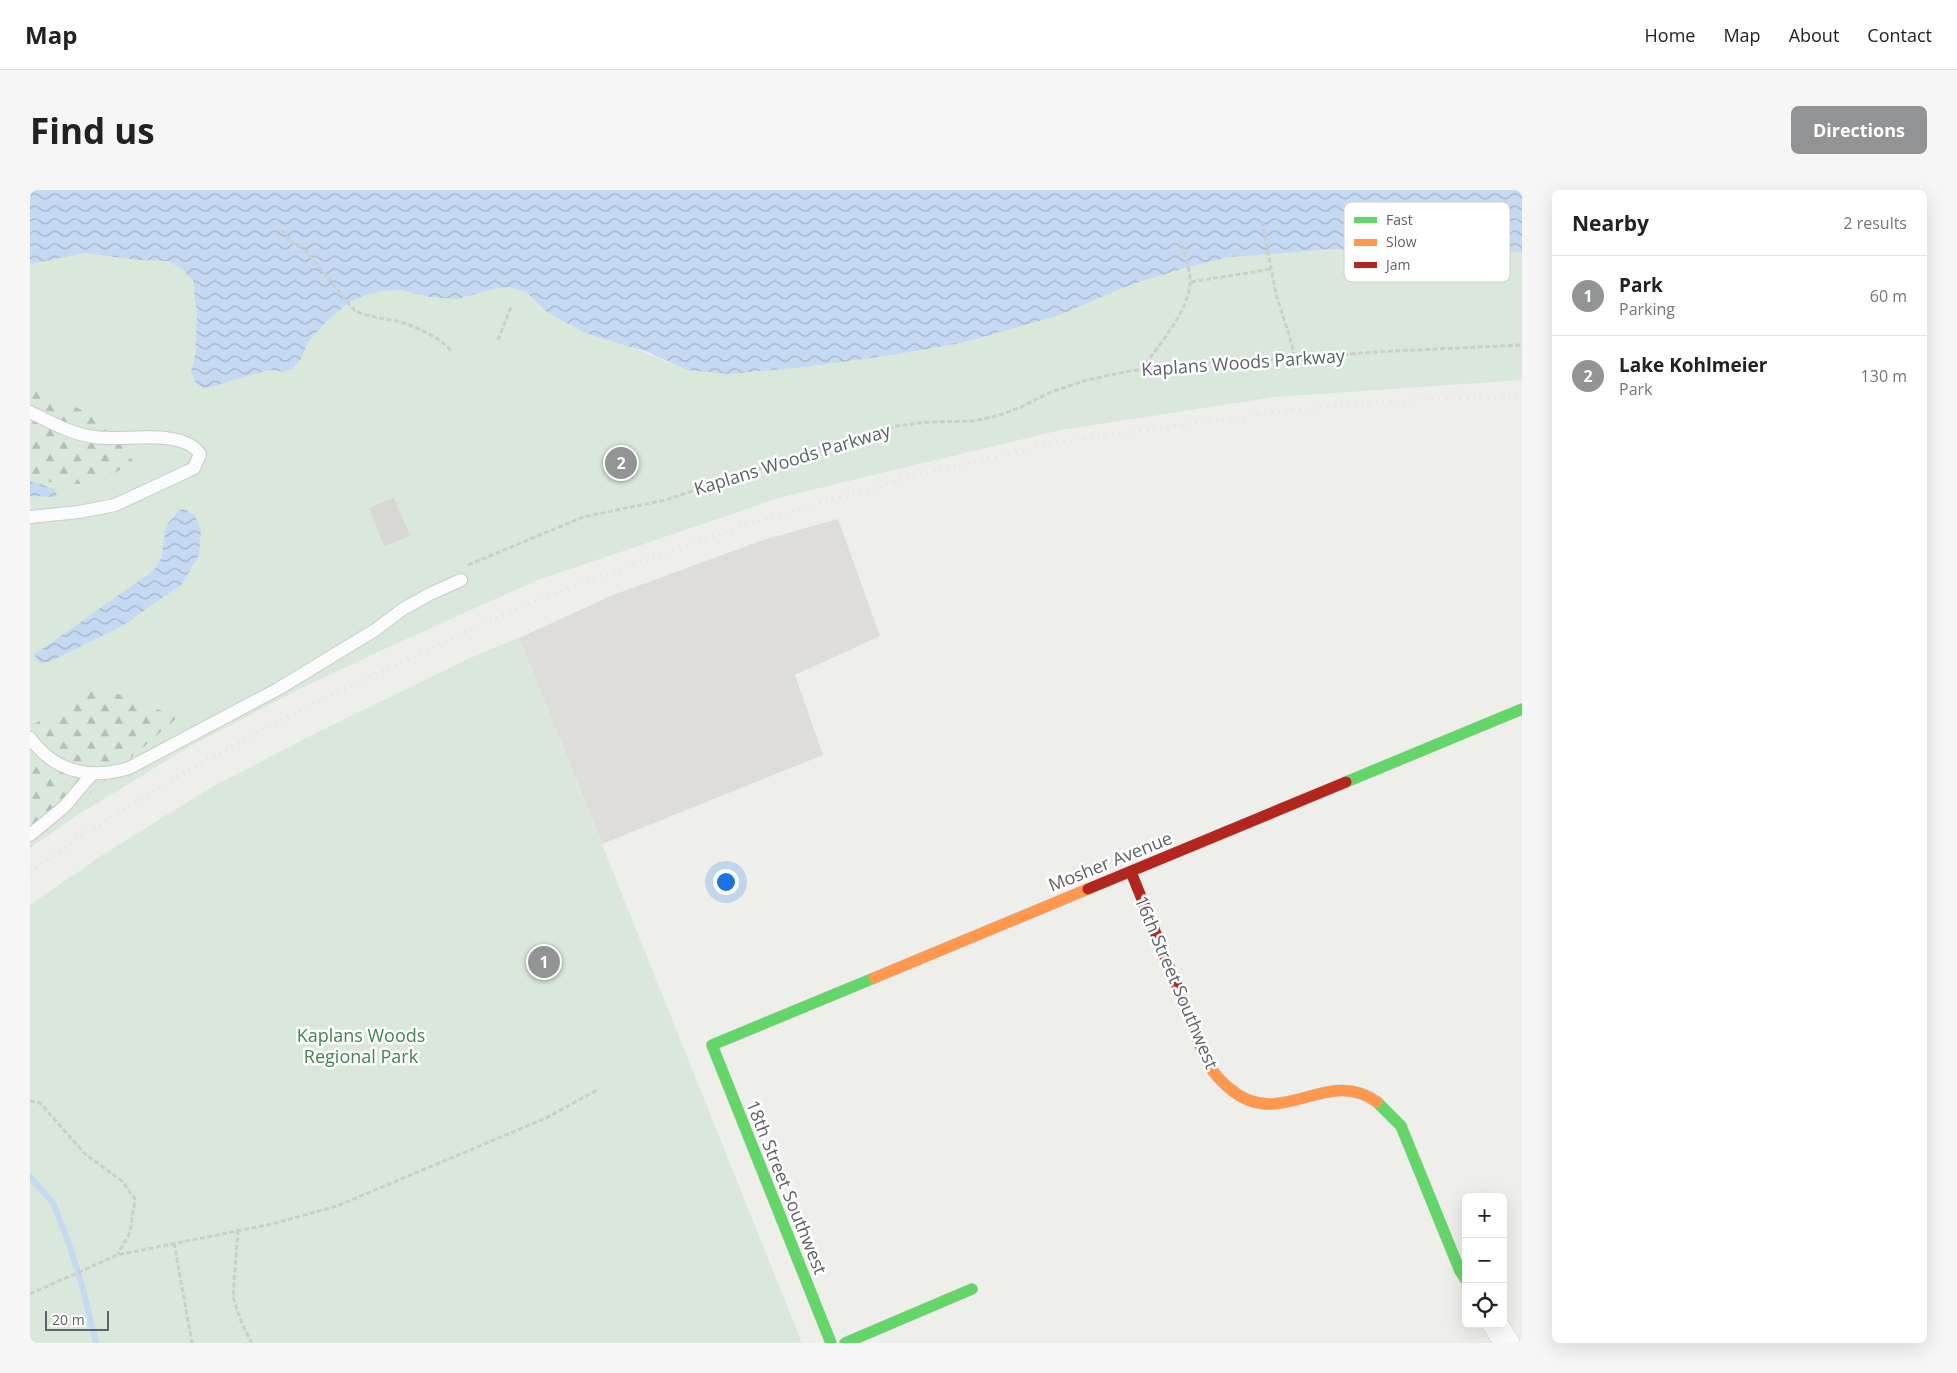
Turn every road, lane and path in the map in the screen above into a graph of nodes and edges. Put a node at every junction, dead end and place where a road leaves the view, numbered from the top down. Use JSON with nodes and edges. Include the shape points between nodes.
{"nodes":[{"id":1,"x":1262,"y":221,"type":"dead end"},
{"id":2,"x":282,"y":230,"type":"dead end"},
{"id":3,"x":1181,"y":241,"type":"dead end"},
{"id":4,"x":1272,"y":269,"type":"junction"},
{"id":5,"x":1191,"y":282,"type":"junction"},
{"id":6,"x":511,"y":307,"type":"dead end"},
{"id":7,"x":498,"y":340,"type":"dead end"},
{"id":8,"x":1522,"y":345,"type":"edge"},
{"id":9,"x":451,"y":350,"type":"dead end"},
{"id":10,"x":1294,"y":358,"type":"junction"},
{"id":11,"x":1141,"y":370,"type":"junction"},
{"id":12,"x":30,"y":412,"type":"edge"},
{"id":13,"x":30,"y":517,"type":"edge"},
{"id":14,"x":466,"y":566,"type":"dead end"},
{"id":15,"x":461,"y":580,"type":"dead end"},
{"id":16,"x":1522,"y":709,"type":"edge"},
{"id":17,"x":30,"y":738,"type":"edge"},
{"id":18,"x":92,"y":774,"type":"junction"},
{"id":19,"x":30,"y":834,"type":"edge"},
{"id":20,"x":1131,"y":872,"type":"junction"},
{"id":21,"x":712,"y":1045,"type":"joint"},
{"id":22,"x":597,"y":1090,"type":"dead end"},
{"id":23,"x":30,"y":1101,"type":"edge"},
{"id":24,"x":238,"y":1230,"type":"junction"},
{"id":25,"x":174,"y":1243,"type":"junction"},
{"id":26,"x":117,"y":1255,"type":"junction"},
{"id":27,"x":1462,"y":1274,"type":"edge"},
{"id":28,"x":972,"y":1290,"type":"dead end"},
{"id":29,"x":30,"y":1294,"type":"edge"},
{"id":30,"x":1498,"y":1328,"type":"edge"},
{"id":31,"x":192,"y":1343,"type":"edge"},
{"id":32,"x":252,"y":1343,"type":"edge"},
{"id":33,"x":831,"y":1343,"type":"edge"},
{"id":34,"x":845,"y":1343,"type":"edge"},
{"id":35,"x":1507,"y":1343,"type":"edge"}],
"edges":[{"from":1,"to":4,"type":"path"},
{"from":2,"to":9,"type":"path","via":[[291,242],[305,250],[354,310],[407,324],[441,340]]},
{"from":3,"to":5,"type":"path"},
{"from":4,"to":5,"type":"path"},
{"from":4,"to":10,"type":"path"},
{"from":5,"to":11,"type":"path","via":[[1183,307]]},
{"from":6,"to":7,"type":"path"},
{"from":8,"to":10,"type":"path","name":"Kaplans Woods Parkway"},
{"from":10,"to":11,"type":"path","name":"Kaplans Woods Parkway","via":[[1232,360]]},
{"from":11,"to":14,"type":"path","name":"Kaplans Woods Parkway","via":[[1087,380],[997,416],[973,421],[896,426],[859,434],[664,500],[582,517]]},
{"from":12,"to":13,"type":"lane","via":[[52,424],[94,437],[170,439],[188,443],[200,454],[194,468],[115,505]]},
{"from":15,"to":18,"type":"lane","via":[[403,609],[375,630],[278,689],[150,757],[112,773]]},
{"from":16,"to":20,"type":"street","name":"Mosher Avenue"},
{"from":17,"to":18,"type":"lane","via":[[54,761],[74,771]]},
{"from":18,"to":19,"type":"lane","via":[[65,806]]},
{"from":20,"to":21,"type":"street","name":"Mosher Avenue"},
{"from":20,"to":27,"type":"street","name":"16th Street Southwest","via":[[1209,1065],[1220,1081],[1250,1102],[1289,1104],[1335,1090],[1352,1091],[1387,1108],[1401,1126]]},
{"from":21,"to":33,"type":"street","name":"18th Street Southwest"},
{"from":22,"to":24,"type":"path","via":[[546,1118],[337,1206]]},
{"from":23,"to":26,"type":"path","via":[[40,1103],[85,1154],[122,1181],[135,1199],[130,1232]]},
{"from":24,"to":25,"type":"path"},
{"from":24,"to":32,"type":"path","via":[[233,1297]]},
{"from":25,"to":26,"type":"path"},
{"from":25,"to":31,"type":"path"},
{"from":26,"to":29,"type":"path"},
{"from":28,"to":34,"type":"street"},
{"from":30,"to":35,"type":"street"}]}
